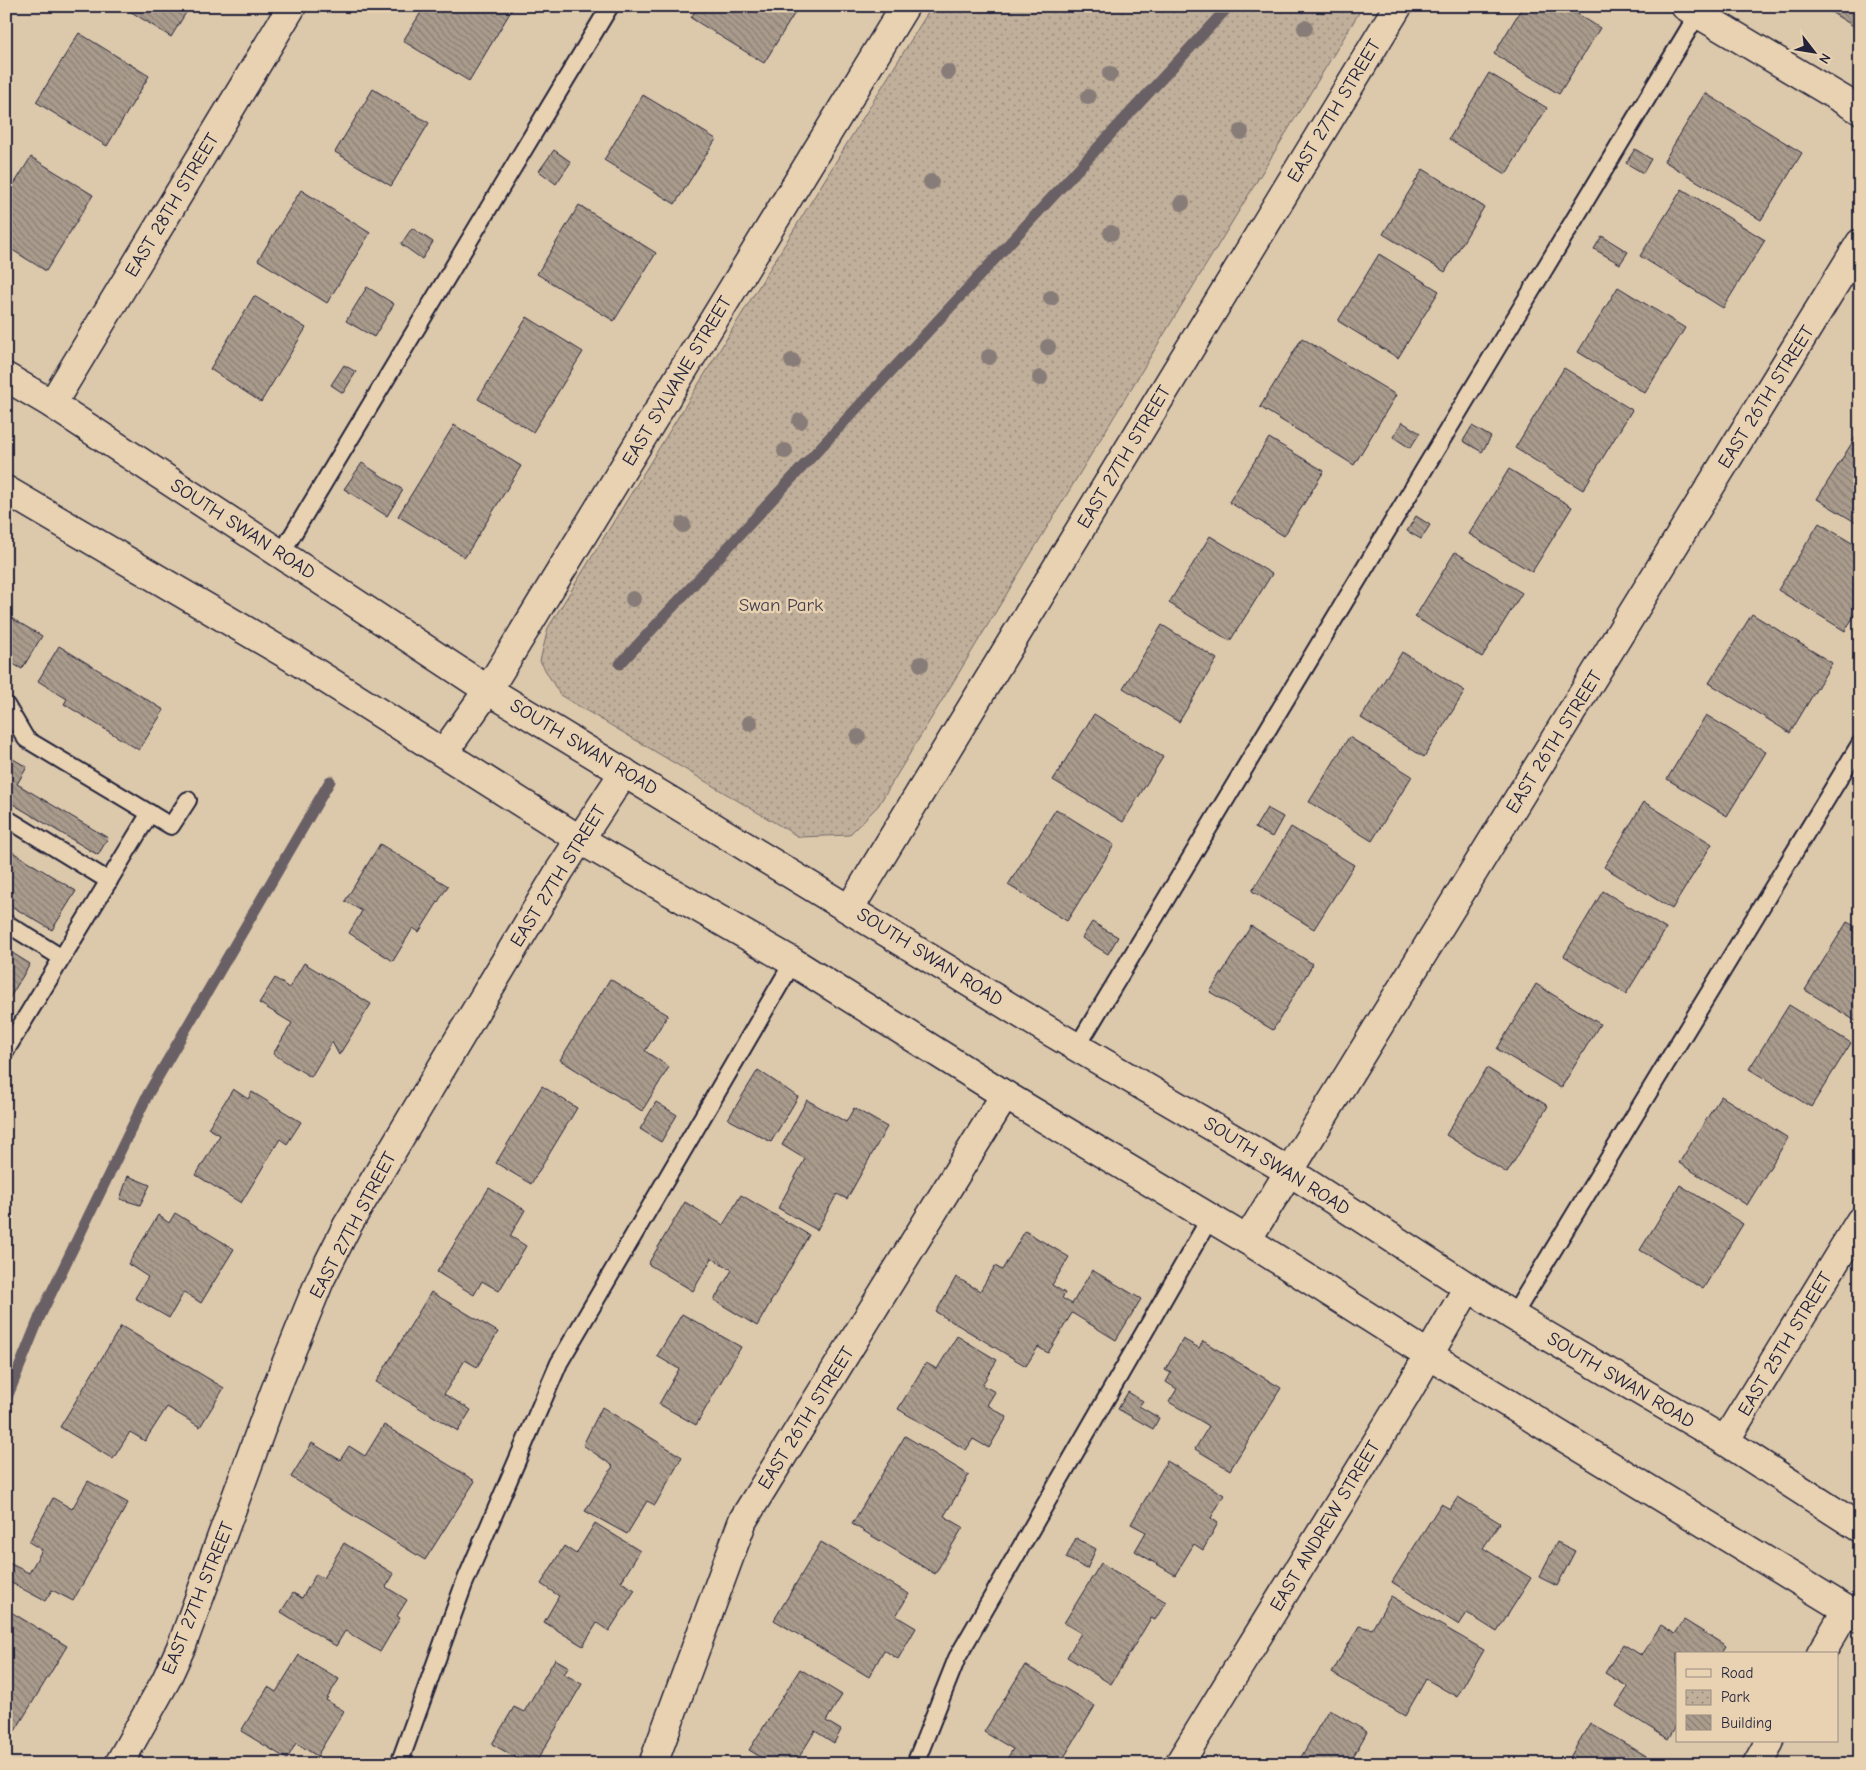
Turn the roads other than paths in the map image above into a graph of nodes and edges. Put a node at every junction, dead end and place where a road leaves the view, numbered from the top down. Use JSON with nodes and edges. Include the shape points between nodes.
{"nodes":[{"id":1,"x":292,"y":6,"type":"edge"},
{"id":2,"x":610,"y":6,"type":"edge"},
{"id":3,"x":906,"y":6,"type":"edge"},
{"id":4,"x":1398,"y":6,"type":"edge"},
{"id":5,"x":1695,"y":9,"type":"edge"},
{"id":6,"x":1860,"y":110,"type":"edge"},
{"id":7,"x":1860,"y":243,"type":"edge"},
{"id":8,"x":6,"y":377,"type":"edge"},
{"id":9,"x":52,"y":404,"type":"junction"},
{"id":10,"x":6,"y":490,"type":"edge"},
{"id":11,"x":281,"y":554,"type":"junction"},
{"id":12,"x":488,"y":690,"type":"junction"},
{"id":13,"x":6,"y":705,"type":"edge"},
{"id":14,"x":1860,"y":744,"type":"edge"},
{"id":15,"x":444,"y":752,"type":"junction"},
{"id":16,"x":624,"y":772,"type":"junction"},
{"id":17,"x":188,"y":800,"type":"dead end"},
{"id":18,"x":150,"y":813,"type":"junction"},
{"id":19,"x":6,"y":818,"type":"edge"},
{"id":20,"x":579,"y":839,"type":"junction"},
{"id":21,"x":109,"y":881,"type":"junction"},
{"id":22,"x":850,"y":908,"type":"junction"},
{"id":23,"x":6,"y":923,"type":"edge"},
{"id":24,"x":62,"y":958,"type":"junction"},
{"id":25,"x":793,"y":962,"type":"junction"},
{"id":26,"x":12,"y":1027,"type":"edge"},
{"id":27,"x":1077,"y":1047,"type":"junction"},
{"id":28,"x":6,"y":1050,"type":"edge"},
{"id":29,"x":1005,"y":1095,"type":"junction"},
{"id":30,"x":1290,"y":1172,"type":"junction"},
{"id":31,"x":1210,"y":1218,"type":"junction"},
{"id":32,"x":1860,"y":1221,"type":"edge"},
{"id":33,"x":1248,"y":1240,"type":"junction"},
{"id":34,"x":1468,"y":1287,"type":"junction"},
{"id":35,"x":1513,"y":1316,"type":"junction"},
{"id":36,"x":1429,"y":1355,"type":"junction"},
{"id":37,"x":1725,"y":1442,"type":"junction"},
{"id":38,"x":1860,"y":1528,"type":"edge"},
{"id":39,"x":1853,"y":1615,"type":"edge"},
{"id":40,"x":1823,"y":1652,"type":"edge"},
{"id":41,"x":1769,"y":1742,"type":"edge"},
{"id":42,"x":119,"y":1764,"type":"edge"},
{"id":43,"x":399,"y":1764,"type":"edge"},
{"id":44,"x":653,"y":1764,"type":"edge"},
{"id":45,"x":915,"y":1764,"type":"edge"},
{"id":46,"x":1180,"y":1764,"type":"edge"},
{"id":47,"x":1756,"y":1764,"type":"edge"}],
"edges":[{"from":1,"to":9,"type":"street","name":"EAST 28TH STREET"},
{"from":2,"to":11,"type":"lane"},
{"from":3,"to":12,"type":"street","name":"EAST SYLVANE STREET"},
{"from":4,"to":22,"type":"street","name":"EAST 27TH STREET"},
{"from":5,"to":6,"type":"street"},
{"from":5,"to":27,"type":"lane"},
{"from":7,"to":30,"type":"street","name":"EAST 26TH STREET"},
{"from":8,"to":9,"type":"street","name":"SOUTH SWAN ROAD"},
{"from":9,"to":11,"type":"street","name":"SOUTH SWAN ROAD"},
{"from":10,"to":15,"type":"street","via":[[291,657]]},
{"from":11,"to":12,"type":"street","name":"SOUTH SWAN ROAD"},
{"from":12,"to":15,"type":"street","name":"EAST SYLVANE STREET"},
{"from":12,"to":16,"type":"street","name":"SOUTH SWAN ROAD"},
{"from":13,"to":18,"type":"lane","via":[[26,739]]},
{"from":14,"to":35,"type":"lane"},
{"from":15,"to":20,"type":"street"},
{"from":16,"to":20,"type":"street","name":"EAST 27TH STREET"},
{"from":16,"to":22,"type":"street","name":"SOUTH SWAN ROAD"},
{"from":17,"to":18,"type":"lane","via":[[171,826]]},
{"from":18,"to":21,"type":"lane"},
{"from":19,"to":21,"type":"lane"},
{"from":20,"to":25,"type":"street"},
{"from":20,"to":42,"type":"street","name":"EAST 27TH STREET","via":[[347,1226],[320,1280],[182,1645]]},
{"from":21,"to":24,"type":"lane"},
{"from":22,"to":27,"type":"street","name":"SOUTH SWAN ROAD"},
{"from":23,"to":24,"type":"lane"},
{"from":24,"to":26,"type":"lane"},
{"from":25,"to":29,"type":"street"},
{"from":25,"to":43,"type":"lane","via":[[559,1363],[464,1584]]},
{"from":26,"to":28,"type":"lane"},
{"from":27,"to":30,"type":"street","name":"SOUTH SWAN ROAD"},
{"from":29,"to":31,"type":"street"},
{"from":29,"to":44,"type":"street","name":"EAST 26TH STREET","via":[[743,1520]]},
{"from":30,"to":33,"type":"street","name":"EAST 26TH STREET"},
{"from":30,"to":34,"type":"street","name":"SOUTH SWAN ROAD"},
{"from":31,"to":33,"type":"street"},
{"from":31,"to":45,"type":"lane","via":[[957,1658]]},
{"from":32,"to":37,"type":"street","name":"EAST 25TH STREET"},
{"from":33,"to":36,"type":"street"},
{"from":34,"to":35,"type":"street","name":"SOUTH SWAN ROAD"},
{"from":34,"to":36,"type":"street","name":"EAST ANDREW STREET"},
{"from":35,"to":37,"type":"street","name":"SOUTH SWAN ROAD"},
{"from":36,"to":39,"type":"street"},
{"from":36,"to":46,"type":"street","name":"EAST ANDREW STREET"},
{"from":37,"to":38,"type":"street","name":"SOUTH SWAN ROAD"},
{"from":39,"to":40,"type":"street"},
{"from":41,"to":47,"type":"street"}]}
